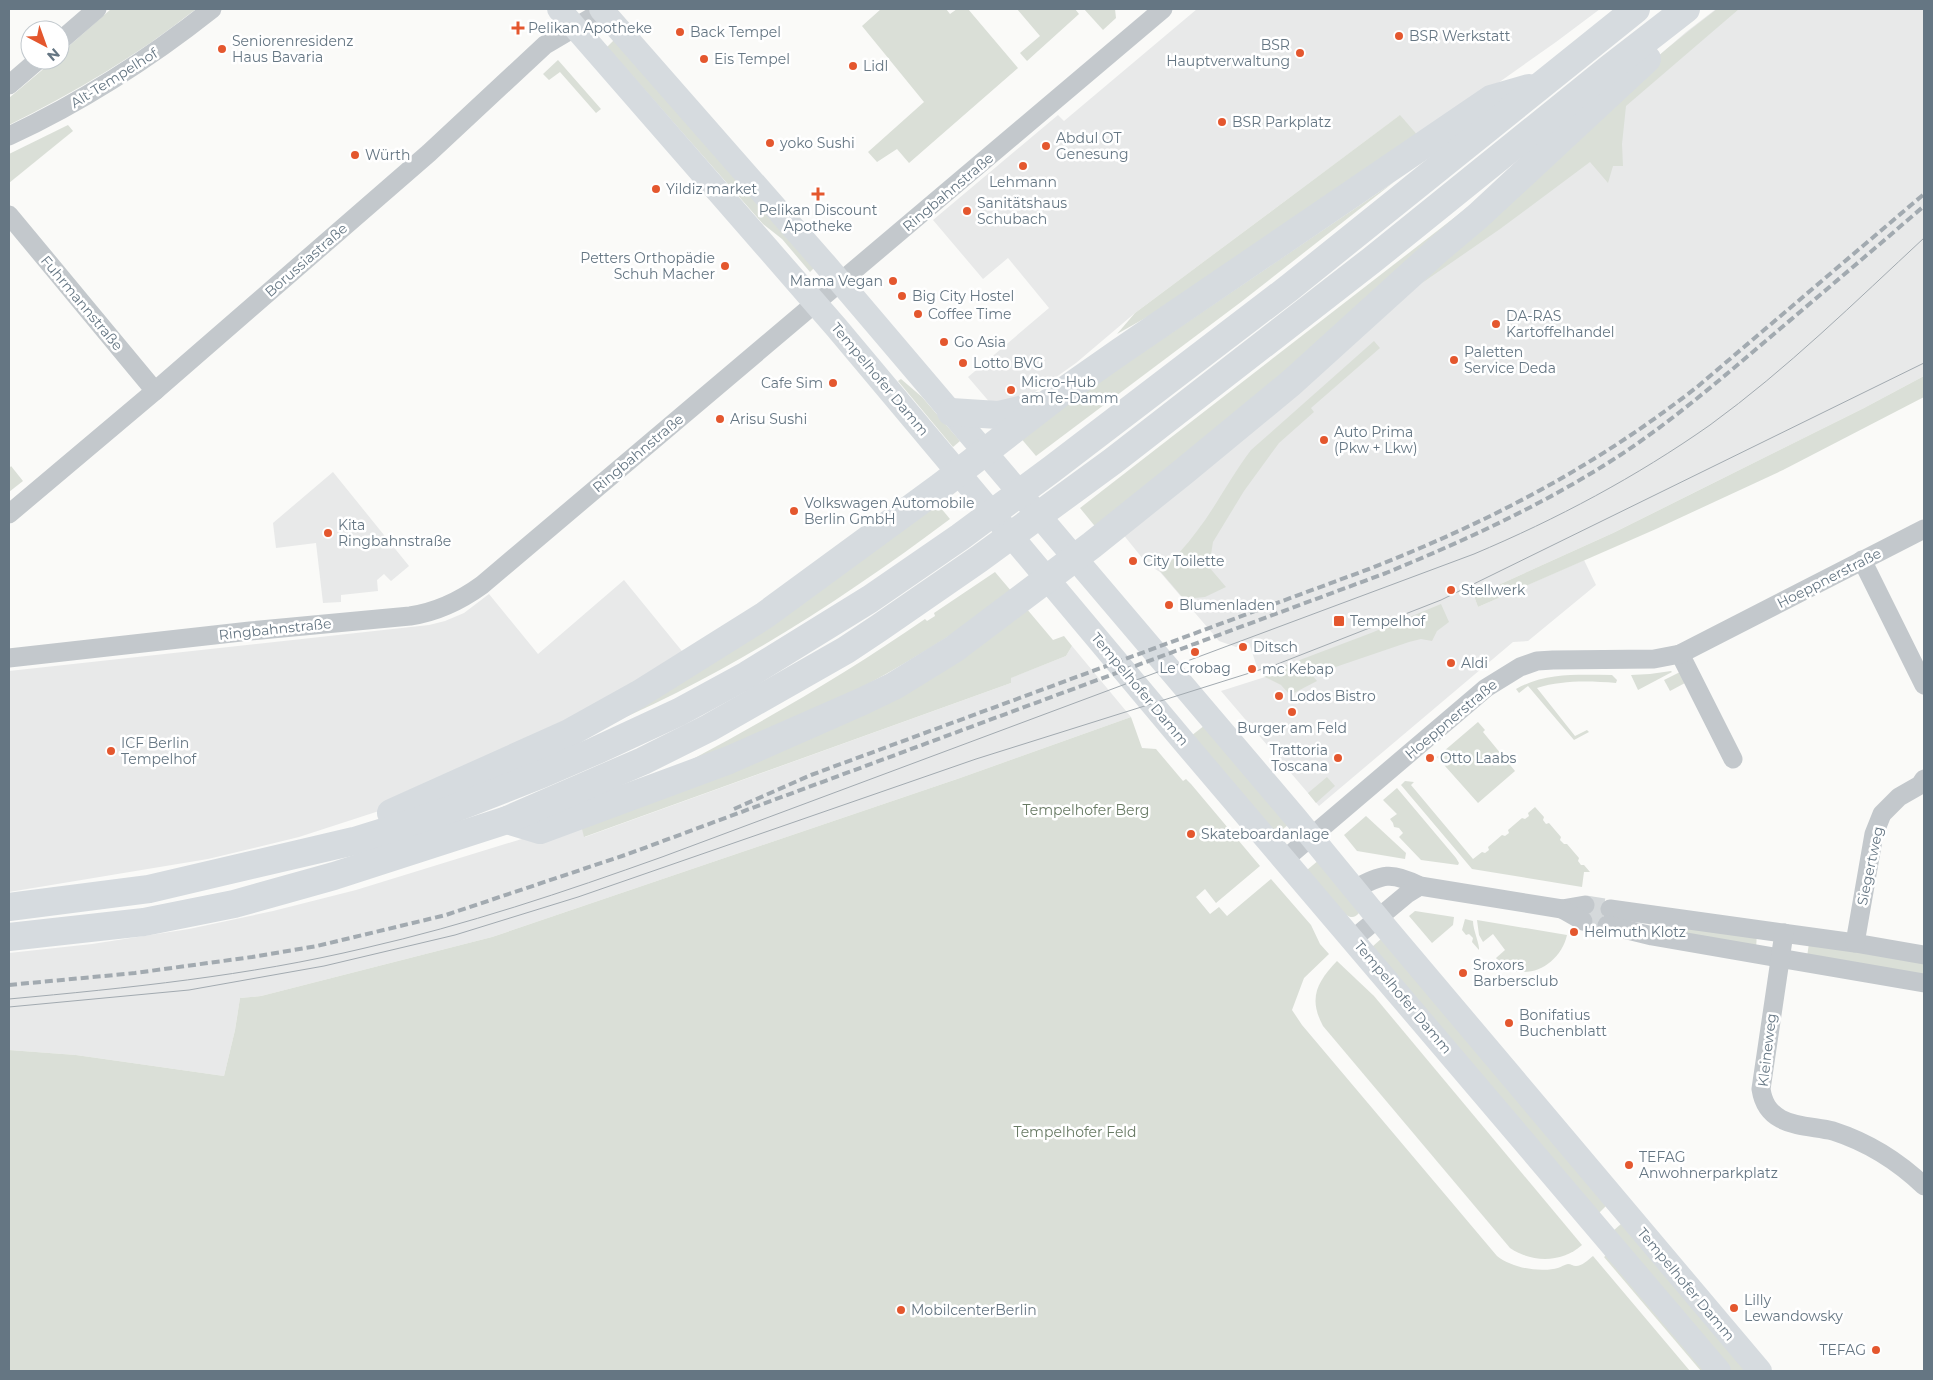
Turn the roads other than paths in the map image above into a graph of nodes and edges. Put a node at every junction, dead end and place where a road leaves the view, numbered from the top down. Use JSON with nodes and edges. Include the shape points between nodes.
{"nodes":[{"id":1,"x":97,"y":9,"type":"edge"},
{"id":2,"x":212,"y":9,"type":"edge"},
{"id":3,"x":559,"y":9,"type":"edge"},
{"id":4,"x":603,"y":9,"type":"edge"},
{"id":5,"x":1636,"y":9,"type":"edge"},
{"id":6,"x":1686,"y":9,"type":"edge"},
{"id":7,"x":1156,"y":11,"type":"edge"},
{"id":8,"x":1663,"y":26,"type":"junction"},
{"id":9,"x":575,"y":27,"type":"junction"},
{"id":10,"x":70,"y":32,"type":"edge"},
{"id":11,"x":26,"y":70,"type":"edge"},
{"id":12,"x":9,"y":85,"type":"edge"},
{"id":13,"x":1540,"y":85,"type":"junction"},
{"id":14,"x":9,"y":136,"type":"edge"},
{"id":15,"x":9,"y":216,"type":"edge"},
{"id":16,"x":841,"y":282,"type":"junction"},
{"id":17,"x":816,"y":304,"type":"junction"},
{"id":18,"x":155,"y":391,"type":"junction"},
{"id":19,"x":1053,"y":399,"type":"junction"},
{"id":20,"x":951,"y":412,"type":"junction"},
{"id":21,"x":985,"y":452,"type":"junction"},
{"id":22,"x":959,"y":472,"type":"junction"},
{"id":23,"x":9,"y":514,"type":"edge"},
{"id":24,"x":1924,"y":529,"type":"edge"},
{"id":25,"x":1075,"y":558,"type":"junction"},
{"id":26,"x":1862,"y":560,"type":"junction"},
{"id":27,"x":1048,"y":579,"type":"junction"},
{"id":28,"x":1680,"y":654,"type":"junction"},
{"id":29,"x":9,"y":658,"type":"edge"},
{"id":30,"x":1924,"y":685,"type":"edge"},
{"id":31,"x":1734,"y":759,"type":"dead end"},
{"id":32,"x":1924,"y":780,"type":"edge"},
{"id":33,"x":507,"y":820,"type":"junction"},
{"id":34,"x":1312,"y":837,"type":"junction"},
{"id":35,"x":354,"y":841,"type":"junction"},
{"id":36,"x":1285,"y":860,"type":"junction"},
{"id":37,"x":1420,"y":886,"type":"junction"},
{"id":38,"x":1354,"y":889,"type":"junction"},
{"id":39,"x":9,"y":907,"type":"edge"},
{"id":40,"x":1635,"y":912,"type":"junction"},
{"id":41,"x":1584,"y":913,"type":"tunnel mouth"},
{"id":42,"x":1378,"y":918,"type":"junction"},
{"id":43,"x":1632,"y":931,"type":"junction"},
{"id":44,"x":1784,"y":933,"type":"junction"},
{"id":45,"x":9,"y":937,"type":"edge"},
{"id":46,"x":1353,"y":940,"type":"junction"},
{"id":47,"x":1855,"y":943,"type":"junction"},
{"id":48,"x":1924,"y":955,"type":"edge"},
{"id":49,"x":1780,"y":957,"type":"junction"},
{"id":50,"x":1924,"y":983,"type":"edge"},
{"id":51,"x":1924,"y":1186,"type":"edge"},
{"id":52,"x":1625,"y":1211,"type":"junction"},
{"id":53,"x":1603,"y":1234,"type":"junction"},
{"id":54,"x":1718,"y":1371,"type":"edge"},
{"id":55,"x":1760,"y":1371,"type":"edge"}],
"edges":[{"from":1,"to":10,"type":"street"},
{"from":2,"to":14,"type":"street","name":"Alt-Tempelhof","via":[[113,80]]},
{"from":3,"to":9,"type":"main road","name":"Tempelhofer Damm"},
{"from":4,"to":9,"type":"street","name":"Borussiastraße"},
{"from":4,"to":16,"type":"main road","name":"Tempelhofer Damm"},
{"from":5,"to":13,"type":"highway"},
{"from":6,"to":8,"type":"highway"},
{"from":7,"to":16,"type":"street","name":"Ringbahnstraße"},
{"from":8,"to":25,"type":"highway","via":[[1652,55],[1478,216],[1290,383]]},
{"from":8,"to":33,"type":"highway","via":[[1372,260],[979,559],[846,650],[718,724],[643,761]]},
{"from":9,"to":17,"type":"main road","name":"Tempelhofer Damm"},
{"from":9,"to":18,"type":"street","name":"Borussiastraße","via":[[546,45],[429,153]]},
{"from":11,"to":12,"type":"street"},
{"from":13,"to":19,"type":"highway","via":[[1491,99]]},
{"from":13,"to":35,"type":"highway","via":[[1289,288],[1052,469],[960,537],[817,633],[679,712],[542,774],[453,809]]},
{"from":15,"to":18,"type":"street","name":"Fuhrmannstraße"},
{"from":16,"to":17,"type":"street","name":"Ringbahnstraße"},
{"from":16,"to":20,"type":"main road","name":"Tempelhofer Damm"},
{"from":17,"to":22,"type":"main road","name":"Tempelhofer Damm"},
{"from":17,"to":29,"type":"street","name":"Ringbahnstraße","via":[[482,585],[457,602],[410,616]]},
{"from":18,"to":23,"type":"street","name":"Borussiastraße"},
{"from":19,"to":20,"type":"highway","via":[[1007,414]]},
{"from":19,"to":21,"type":"highway"},
{"from":20,"to":21,"type":"main road","name":"Tempelhofer Damm"},
{"from":21,"to":22,"type":"highway"},
{"from":21,"to":25,"type":"main road","name":"Tempelhofer Damm"},
{"from":22,"to":27,"type":"main road","name":"Tempelhofer Damm"},
{"from":22,"to":35,"type":"highway","via":[[765,615],[639,694],[569,733],[381,818]]},
{"from":24,"to":26,"type":"street","name":"Hoeppnerstraße"},
{"from":25,"to":27,"type":"highway"},
{"from":25,"to":34,"type":"main road","name":"Tempelhofer Damm"},
{"from":26,"to":28,"type":"street","name":"Hoeppnerstraße"},
{"from":26,"to":30,"type":"street"},
{"from":27,"to":33,"type":"highway","via":[[954,649],[894,686],[800,730],[729,760],[540,830]]},
{"from":27,"to":36,"type":"main road","name":"Tempelhofer Damm"},
{"from":28,"to":31,"type":"street"},
{"from":28,"to":34,"type":"street","name":"Hoeppnerstraße","via":[[1654,659],[1553,660],[1520,666],[1486,688]]},
{"from":32,"to":47,"type":"street","name":"Siegertweg","via":[[1899,797],[1882,814],[1874,834]]},
{"from":33,"to":45,"type":"highway","via":[[334,876],[234,904],[144,922]]},
{"from":34,"to":36,"type":"street","name":"Hoeppnerstraße"},
{"from":34,"to":38,"type":"main road","name":"Tempelhofer Damm"},
{"from":35,"to":39,"type":"highway","via":[[149,889]]},
{"from":36,"to":46,"type":"main road","name":"Tempelhofer Damm"},
{"from":37,"to":38,"type":"street","via":[[1401,876],[1392,876],[1377,878]]},
{"from":37,"to":41,"type":"street"},
{"from":37,"to":42,"type":"street"},
{"from":38,"to":42,"type":"main road","name":"Tempelhofer Damm"},
{"from":40,"to":43,"type":"street"},
{"from":40,"to":43,"type":"street","via":[[1608,917]]},
{"from":40,"to":44,"type":"street"},
{"from":42,"to":46,"type":"street"},
{"from":42,"to":52,"type":"main road","name":"Tempelhofer Damm"},
{"from":43,"to":49,"type":"street"},
{"from":44,"to":47,"type":"street"},
{"from":44,"to":49,"type":"street","name":"Kleineweg"},
{"from":46,"to":53,"type":"main road","name":"Tempelhofer Damm"},
{"from":47,"to":48,"type":"street"},
{"from":49,"to":50,"type":"street"},
{"from":49,"to":51,"type":"street","name":"Kleineweg","via":[[1761,1089],[1768,1109],[1782,1120],[1835,1132],[1860,1143],[1902,1167]]},
{"from":52,"to":53,"type":"main road"},
{"from":52,"to":55,"type":"main road","name":"Tempelhofer Damm"},
{"from":53,"to":54,"type":"main road","name":"Tempelhofer Damm"}]}
